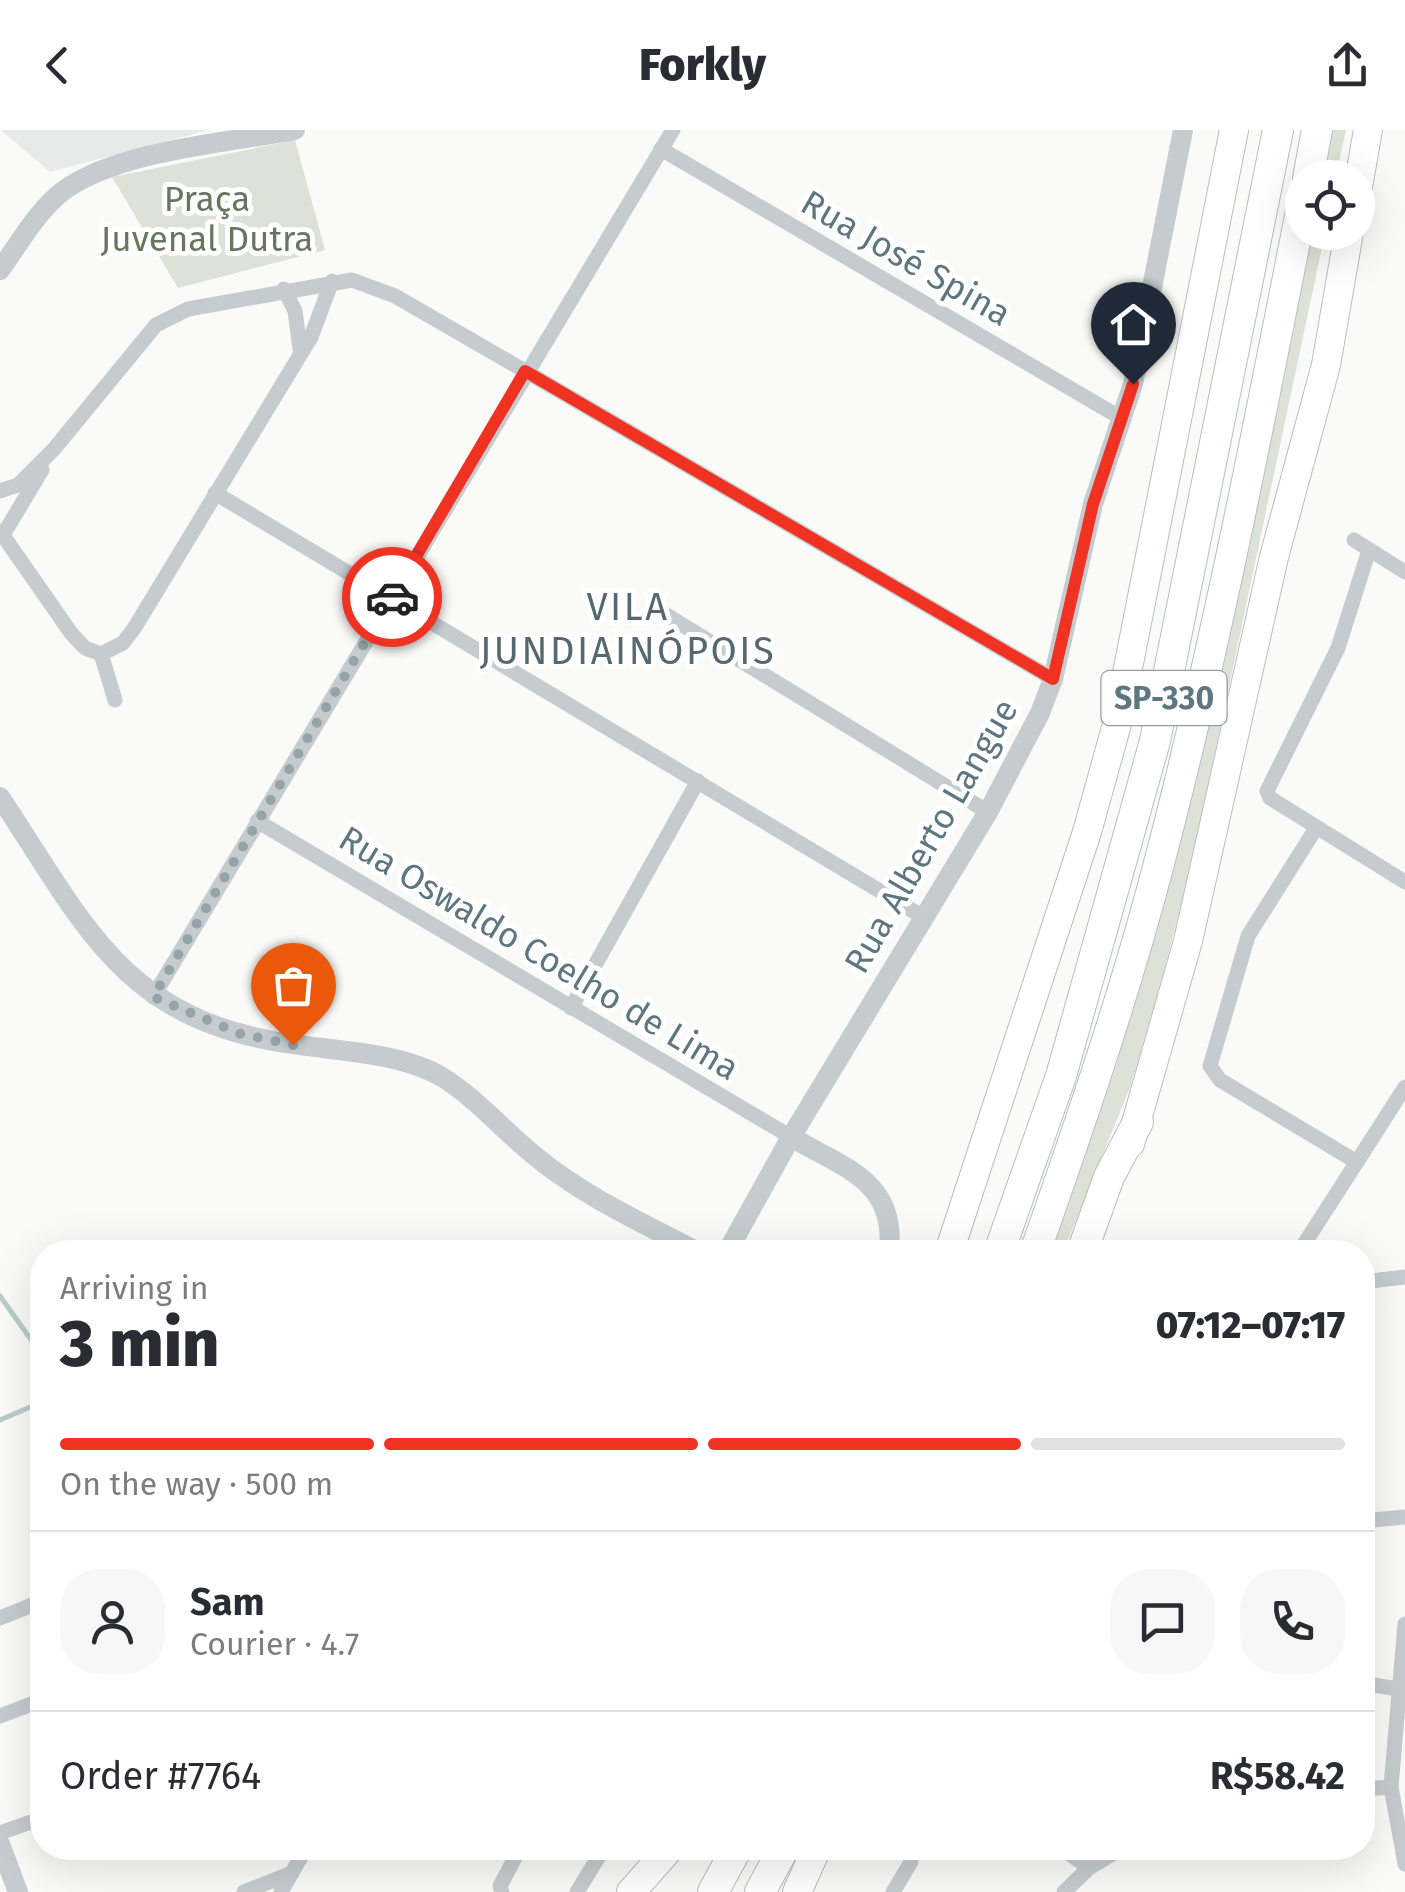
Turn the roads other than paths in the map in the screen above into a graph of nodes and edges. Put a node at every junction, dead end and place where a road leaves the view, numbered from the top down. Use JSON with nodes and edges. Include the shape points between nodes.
{"nodes":[{"id":1,"x":296,"y":130,"type":"edge"},
{"id":2,"x":672,"y":130,"type":"edge"},
{"id":3,"x":1183,"y":130,"type":"edge"},
{"id":4,"x":1234,"y":130,"type":"edge"},
{"id":5,"x":1278,"y":130,"type":"edge"},
{"id":6,"x":1317,"y":130,"type":"edge"},
{"id":7,"x":1370,"y":130,"type":"edge"},
{"id":8,"x":661,"y":148,"type":"junction"},
{"id":9,"x":679,"y":159,"type":"junction"},
{"id":10,"x":1311,"y":160,"type":"edge"},
{"id":11,"x":1363,"y":160,"type":"edge"},
{"id":12,"x":647,"y":172,"type":"junction"},
{"id":13,"x":1293,"y":250,"type":"edge"},
{"id":14,"x":1347,"y":250,"type":"edge"},
{"id":15,"x":0,"y":270,"type":"edge"},
{"id":16,"x":332,"y":281,"type":"junction"},
{"id":17,"x":284,"y":289,"type":"junction"},
{"id":18,"x":300,"y":349,"type":"junction"},
{"id":19,"x":525,"y":371,"type":"junction"},
{"id":20,"x":1122,"y":418,"type":"junction"},
{"id":21,"x":54,"y":449,"type":"junction"},
{"id":22,"x":0,"y":490,"type":"edge"},
{"id":23,"x":215,"y":493,"type":"junction"},
{"id":24,"x":2,"y":533,"type":"edge"},
{"id":25,"x":1354,"y":540,"type":"dead end"},
{"id":26,"x":1369,"y":550,"type":"junction"},
{"id":27,"x":1405,"y":572,"type":"edge"},
{"id":28,"x":392,"y":598,"type":"junction"},
{"id":29,"x":663,"y":613,"type":"dead end"},
{"id":30,"x":101,"y":654,"type":"junction"},
{"id":31,"x":1053,"y":679,"type":"junction"},
{"id":32,"x":115,"y":700,"type":"dead end"},
{"id":33,"x":698,"y":780,"type":"junction"},
{"id":34,"x":0,"y":797,"type":"edge"},
{"id":35,"x":988,"y":812,"type":"junction"},
{"id":36,"x":257,"y":821,"type":"junction"},
{"id":37,"x":1316,"y":828,"type":"junction"},
{"id":38,"x":1405,"y":882,"type":"edge"},
{"id":39,"x":925,"y":918,"type":"junction"},
{"id":40,"x":153,"y":997,"type":"junction"},
{"id":41,"x":571,"y":1008,"type":"junction"},
{"id":42,"x":1405,"y":1086,"type":"edge"},
{"id":43,"x":1138,"y":1122,"type":"junction"},
{"id":44,"x":791,"y":1137,"type":"junction"},
{"id":45,"x":1356,"y":1162,"type":"junction"},
{"id":46,"x":1323,"y":1214,"type":"junction"},
{"id":47,"x":676,"y":1240,"type":"edge"},
{"id":48,"x":734,"y":1240,"type":"edge"},
{"id":49,"x":890,"y":1240,"type":"edge"},
{"id":50,"x":953,"y":1240,"type":"edge"},
{"id":51,"x":1003,"y":1240,"type":"edge"},
{"id":52,"x":1039,"y":1240,"type":"edge"},
{"id":53,"x":1086,"y":1240,"type":"edge"},
{"id":54,"x":1096,"y":1240,"type":"edge"},
{"id":55,"x":1307,"y":1240,"type":"edge"},
{"id":56,"x":1317,"y":1240,"type":"edge"},
{"id":57,"x":1405,"y":1277,"type":"edge"},
{"id":58,"x":1375,"y":1280,"type":"edge"},
{"id":59,"x":1405,"y":1517,"type":"edge"},
{"id":60,"x":1375,"y":1520,"type":"edge"},
{"id":61,"x":30,"y":1606,"type":"edge"},
{"id":62,"x":0,"y":1618,"type":"edge"},
{"id":63,"x":1405,"y":1624,"type":"edge"},
{"id":64,"x":1375,"y":1686,"type":"edge"},
{"id":65,"x":1398,"y":1689,"type":"junction"},
{"id":66,"x":30,"y":1705,"type":"edge"},
{"id":67,"x":0,"y":1716,"type":"edge"},
{"id":68,"x":1391,"y":1787,"type":"junction"},
{"id":69,"x":1375,"y":1788,"type":"edge"},
{"id":70,"x":30,"y":1822,"type":"edge"},
{"id":71,"x":0,"y":1832,"type":"edge"},
{"id":72,"x":0,"y":1844,"type":"edge"},
{"id":73,"x":299,"y":1860,"type":"edge"},
{"id":74,"x":514,"y":1860,"type":"edge"},
{"id":75,"x":597,"y":1860,"type":"edge"},
{"id":76,"x":659,"y":1860,"type":"edge"},
{"id":77,"x":678,"y":1860,"type":"edge"},
{"id":78,"x":731,"y":1860,"type":"edge"},
{"id":79,"x":777,"y":1860,"type":"edge"},
{"id":80,"x":812,"y":1860,"type":"edge"},
{"id":81,"x":1078,"y":1860,"type":"edge"},
{"id":82,"x":1102,"y":1860,"type":"edge"},
{"id":83,"x":912,"y":1862,"type":"dead end"},
{"id":84,"x":1405,"y":1864,"type":"edge"},
{"id":85,"x":1089,"y":1868,"type":"junction"},
{"id":86,"x":292,"y":1873,"type":"junction"},
{"id":87,"x":18,"y":1892,"type":"edge"},
{"id":88,"x":244,"y":1892,"type":"edge"},
{"id":89,"x":281,"y":1892,"type":"edge"},
{"id":90,"x":502,"y":1892,"type":"edge"},
{"id":91,"x":577,"y":1892,"type":"edge"},
{"id":92,"x":630,"y":1892,"type":"edge"},
{"id":93,"x":650,"y":1892,"type":"edge"},
{"id":94,"x":714,"y":1892,"type":"edge"},
{"id":95,"x":760,"y":1892,"type":"edge"},
{"id":96,"x":797,"y":1892,"type":"edge"},
{"id":97,"x":893,"y":1892,"type":"edge"},
{"id":98,"x":1064,"y":1892,"type":"edge"}],
"edges":[{"from":1,"to":15,"type":"street","via":[[96,173],[63,192]]},
{"from":2,"to":8,"type":"street"},
{"from":3,"to":20,"type":"street","name":"Rua Alberto Langue"},
{"from":4,"to":50,"type":"highway","via":[[1117,724]]},
{"from":5,"to":51,"type":"highway","number":"SP-330","via":[[1154,741],[1060,1076]]},
{"from":6,"to":10,"type":"highway"},
{"from":7,"to":11,"type":"highway"},
{"from":8,"to":9,"type":"street","name":"Rua José Spina"},
{"from":8,"to":12,"type":"street"},
{"from":9,"to":12,"type":"street"},
{"from":9,"to":20,"type":"street","name":"Rua José Spina"},
{"from":12,"to":19,"type":"street"},
{"from":13,"to":52,"type":"highway","number":"SP-330","via":[[1160,858]]},
{"from":14,"to":43,"type":"highway","via":[[1326,364],[1274,557],[1188,941]]},
{"from":16,"to":17,"type":"street"},
{"from":16,"to":18,"type":"street","via":[[322,315]]},
{"from":16,"to":19,"type":"street","via":[[369,284]]},
{"from":17,"to":18,"type":"street"},
{"from":17,"to":21,"type":"street","via":[[188,309],[156,325]]},
{"from":18,"to":23,"type":"street"},
{"from":19,"to":28,"type":"street"},
{"from":19,"to":31,"type":"street"},
{"from":20,"to":31,"type":"street","name":"Rua Alberto Langue","via":[[1093,504]]},
{"from":21,"to":22,"type":"street","via":[[18,485]]},
{"from":21,"to":24,"type":"street"},
{"from":23,"to":28,"type":"street"},
{"from":23,"to":30,"type":"street","via":[[135,627],[123,643]]},
{"from":24,"to":30,"type":"street","via":[[72,634]]},
{"from":25,"to":26,"type":"street"},
{"from":26,"to":27,"type":"street"},
{"from":26,"to":37,"type":"street","via":[[1338,648],[1267,784],[1270,798]]},
{"from":28,"to":33,"type":"street"},
{"from":28,"to":36,"type":"street"},
{"from":29,"to":35,"type":"street"},
{"from":30,"to":32,"type":"street"},
{"from":31,"to":35,"type":"street","name":"Rua Alberto Langue"},
{"from":33,"to":39,"type":"street"},
{"from":33,"to":41,"type":"street"},
{"from":34,"to":40,"type":"street","via":[[118,967]]},
{"from":35,"to":39,"type":"street","name":"Rua Alberto Langue"},
{"from":36,"to":40,"type":"street"},
{"from":36,"to":41,"type":"street","name":"Rua Oswaldo Coelho de Lima"},
{"from":37,"to":38,"type":"street"},
{"from":37,"to":45,"type":"street","via":[[1248,936],[1210,1066],[1220,1080]]},
{"from":39,"to":44,"type":"street","name":"Rua Alberto Langue"},
{"from":40,"to":47,"type":"street","via":[[241,1034],[405,1064],[443,1078],[536,1158]]},
{"from":41,"to":44,"type":"street","name":"Rua Oswaldo Coelho de Lima"},
{"from":42,"to":45,"type":"street"},
{"from":43,"to":53,"type":"highway"},
{"from":43,"to":54,"type":"highway"},
{"from":44,"to":48,"type":"street","name":"Rua Alberto Langue"},
{"from":44,"to":49,"type":"street","via":[[869,1183],[890,1216]]},
{"from":45,"to":46,"type":"street"},
{"from":46,"to":55,"type":"street"},
{"from":46,"to":56,"type":"street"},
{"from":57,"to":58,"type":"street"},
{"from":59,"to":60,"type":"street"},
{"from":61,"to":62,"type":"street"},
{"from":63,"to":65,"type":"street"},
{"from":64,"to":65,"type":"street"},
{"from":65,"to":68,"type":"street"},
{"from":66,"to":67,"type":"street"},
{"from":68,"to":69,"type":"street"},
{"from":68,"to":84,"type":"street"},
{"from":70,"to":71,"type":"street"},
{"from":72,"to":87,"type":"street"},
{"from":73,"to":86,"type":"street"},
{"from":74,"to":90,"type":"street"},
{"from":75,"to":91,"type":"street"},
{"from":76,"to":92,"type":"highway"},
{"from":77,"to":93,"type":"highway"},
{"from":78,"to":94,"type":"highway"},
{"from":79,"to":95,"type":"highway"},
{"from":80,"to":96,"type":"highway"},
{"from":81,"to":85,"type":"street"},
{"from":82,"to":85,"type":"street"},
{"from":83,"to":97,"type":"street"},
{"from":85,"to":98,"type":"street"},
{"from":86,"to":88,"type":"street"},
{"from":86,"to":89,"type":"street"}]}
